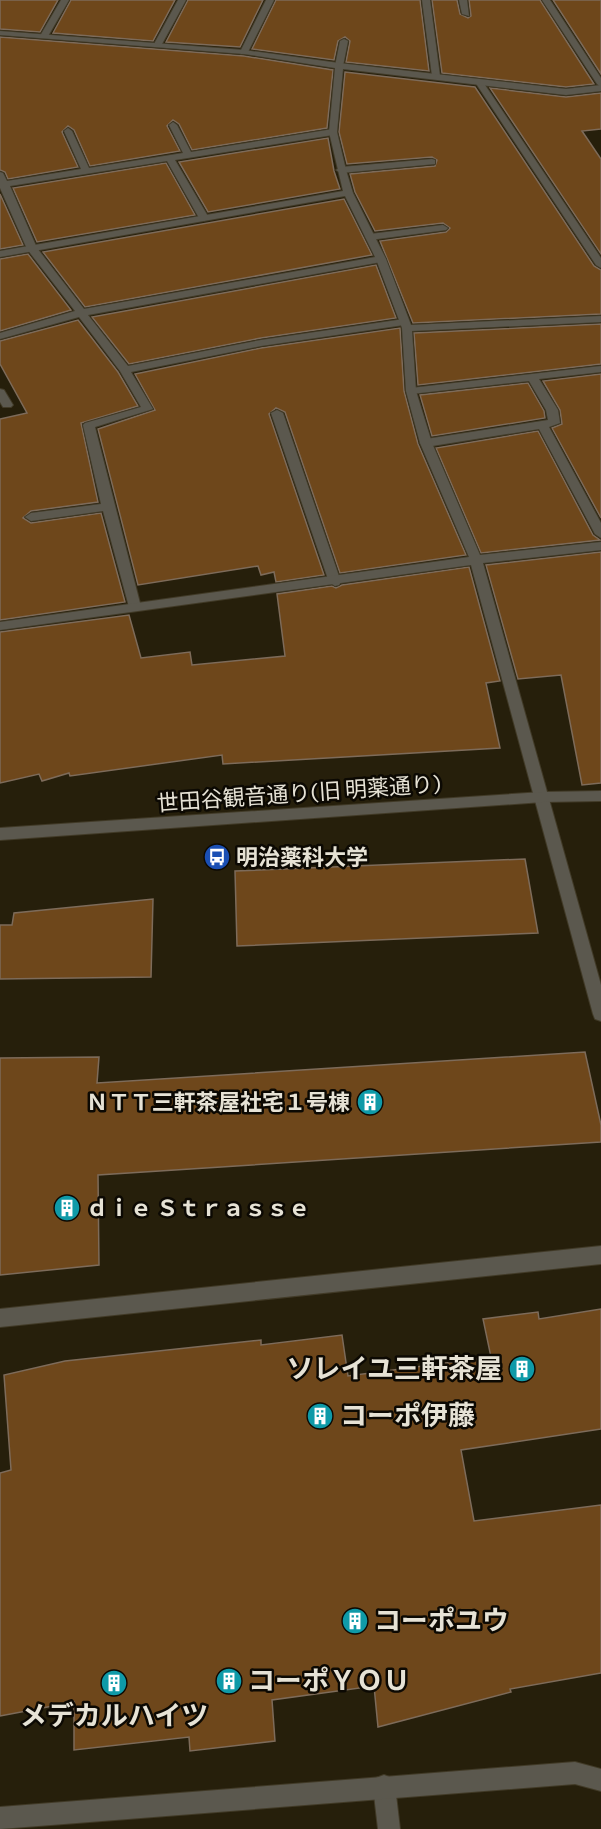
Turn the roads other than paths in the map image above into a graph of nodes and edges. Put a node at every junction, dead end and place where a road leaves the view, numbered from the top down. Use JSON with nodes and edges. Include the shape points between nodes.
{"nodes":[{"id":1,"x":66,"y":0,"type":"edge"},
{"id":2,"x":182,"y":0,"type":"edge"},
{"id":3,"x":270,"y":0,"type":"edge"},
{"id":4,"x":426,"y":0,"type":"edge"},
{"id":5,"x":463,"y":0,"type":"edge"},
{"id":6,"x":546,"y":0,"type":"edge"},
{"id":7,"x":466,"y":14,"type":"dead end"},
{"id":8,"x":0,"y":33,"type":"edge"},
{"id":9,"x":44,"y":36,"type":"junction"},
{"id":10,"x":344,"y":40,"type":"dead end"},
{"id":11,"x":158,"y":44,"type":"junction"},
{"id":12,"x":244,"y":52,"type":"junction"},
{"id":13,"x":339,"y":66,"type":"junction"},
{"id":14,"x":436,"y":76,"type":"junction"},
{"id":15,"x":479,"y":82,"type":"junction"},
{"id":16,"x":601,"y":86,"type":"edge"},
{"id":17,"x":173,"y":125,"type":"dead end"},
{"id":18,"x":68,"y":131,"type":"dead end"},
{"id":19,"x":333,"y":132,"type":"junction"},
{"id":20,"x":188,"y":154,"type":"junction"},
{"id":21,"x":169,"y":157,"type":"junction"},
{"id":22,"x":432,"y":162,"type":"dead end"},
{"id":23,"x":341,"y":170,"type":"junction"},
{"id":24,"x":86,"y":171,"type":"junction"},
{"id":25,"x":1,"y":182,"type":"edge"},
{"id":26,"x":348,"y":193,"type":"junction"},
{"id":27,"x":204,"y":218,"type":"junction"},
{"id":28,"x":442,"y":228,"type":"dead end"},
{"id":29,"x":370,"y":237,"type":"junction"},
{"id":30,"x":32,"y":249,"type":"junction"},
{"id":31,"x":0,"y":254,"type":"edge"},
{"id":32,"x":381,"y":259,"type":"junction"},
{"id":33,"x":601,"y":265,"type":"edge"},
{"id":34,"x":80,"y":313,"type":"junction"},
{"id":35,"x":601,"y":319,"type":"edge"},
{"id":36,"x":406,"y":325,"type":"junction"},
{"id":37,"x":0,"y":336,"type":"edge"},
{"id":38,"x":601,"y":369,"type":"edge"},
{"id":39,"x":125,"y":370,"type":"junction"},
{"id":40,"x":532,"y":377,"type":"junction"},
{"id":41,"x":411,"y":391,"type":"junction"},
{"id":42,"x":0,"y":392,"type":"edge"},
{"id":43,"x":7,"y":405,"type":"dead end"},
{"id":44,"x":277,"y":412,"type":"dead end"},
{"id":45,"x":543,"y":426,"type":"junction"},
{"id":46,"x":426,"y":443,"type":"junction"},
{"id":47,"x":108,"y":507,"type":"junction"},
{"id":48,"x":31,"y":517,"type":"dead end"},
{"id":49,"x":601,"y":534,"type":"edge"},
{"id":50,"x":601,"y":546,"type":"edge"},
{"id":51,"x":476,"y":560,"type":"junction"},
{"id":52,"x":335,"y":582,"type":"junction"},
{"id":53,"x":135,"y":607,"type":"junction"},
{"id":54,"x":0,"y":626,"type":"edge"},
{"id":55,"x":601,"y":796,"type":"edge"},
{"id":56,"x":543,"y":797,"type":"junction"},
{"id":57,"x":0,"y":834,"type":"edge"},
{"id":58,"x":601,"y":1014,"type":"edge"},
{"id":59,"x":601,"y":1255,"type":"edge"},
{"id":60,"x":0,"y":1318,"type":"edge"},
{"id":61,"x":601,"y":1780,"type":"edge"},
{"id":62,"x":384,"y":1786,"type":"junction"},
{"id":63,"x":0,"y":1818,"type":"edge"},
{"id":64,"x":24,"y":1822,"type":"edge"},
{"id":65,"x":389,"y":1829,"type":"edge"}],
"edges":[{"from":1,"to":9,"type":"street"},
{"from":2,"to":11,"type":"street"},
{"from":3,"to":12,"type":"street"},
{"from":4,"to":14,"type":"street"},
{"from":5,"to":7,"type":"street"},
{"from":6,"to":16,"type":"street"},
{"from":8,"to":9,"type":"street"},
{"from":9,"to":11,"type":"street"},
{"from":10,"to":13,"type":"street"},
{"from":11,"to":12,"type":"street"},
{"from":12,"to":13,"type":"street"},
{"from":13,"to":14,"type":"street"},
{"from":13,"to":19,"type":"street"},
{"from":14,"to":15,"type":"street"},
{"from":15,"to":16,"type":"street","via":[[566,92]]},
{"from":15,"to":33,"type":"street"},
{"from":17,"to":20,"type":"street"},
{"from":18,"to":24,"type":"street"},
{"from":19,"to":20,"type":"street"},
{"from":19,"to":23,"type":"street"},
{"from":20,"to":21,"type":"street"},
{"from":21,"to":24,"type":"street"},
{"from":21,"to":27,"type":"street"},
{"from":22,"to":23,"type":"street"},
{"from":23,"to":26,"type":"street"},
{"from":24,"to":25,"type":"street"},
{"from":25,"to":30,"type":"street"},
{"from":26,"to":27,"type":"street"},
{"from":26,"to":29,"type":"street"},
{"from":27,"to":30,"type":"street"},
{"from":28,"to":29,"type":"street"},
{"from":29,"to":32,"type":"street"},
{"from":30,"to":31,"type":"street"},
{"from":30,"to":34,"type":"street"},
{"from":32,"to":34,"type":"street"},
{"from":32,"to":36,"type":"street"},
{"from":34,"to":37,"type":"street"},
{"from":34,"to":39,"type":"street"},
{"from":35,"to":36,"type":"street"},
{"from":36,"to":39,"type":"street","via":[[261,343]]},
{"from":36,"to":41,"type":"street"},
{"from":38,"to":40,"type":"street"},
{"from":39,"to":47,"type":"street","via":[[147,409],[89,425]]},
{"from":40,"to":41,"type":"street"},
{"from":40,"to":45,"type":"street","via":[[552,410],[554,423]]},
{"from":41,"to":46,"type":"street"},
{"from":42,"to":43,"type":"street"},
{"from":44,"to":52,"type":"street"},
{"from":45,"to":46,"type":"street"},
{"from":45,"to":49,"type":"street"},
{"from":46,"to":51,"type":"street"},
{"from":47,"to":48,"type":"street"},
{"from":47,"to":53,"type":"street"},
{"from":50,"to":51,"type":"street"},
{"from":51,"to":52,"type":"street"},
{"from":51,"to":56,"type":"street"},
{"from":52,"to":53,"type":"street"},
{"from":53,"to":54,"type":"street"},
{"from":55,"to":56,"type":"street","name":"世田谷観音通り(旧 明薬通り)"},
{"from":56,"to":57,"type":"street","name":"世田谷観音通り(旧 明薬通り)"},
{"from":56,"to":58,"type":"street"},
{"from":59,"to":60,"type":"street"},
{"from":61,"to":62,"type":"street","via":[[575,1773]]},
{"from":62,"to":64,"type":"street"},
{"from":62,"to":65,"type":"street"},
{"from":63,"to":64,"type":"street"}]}
